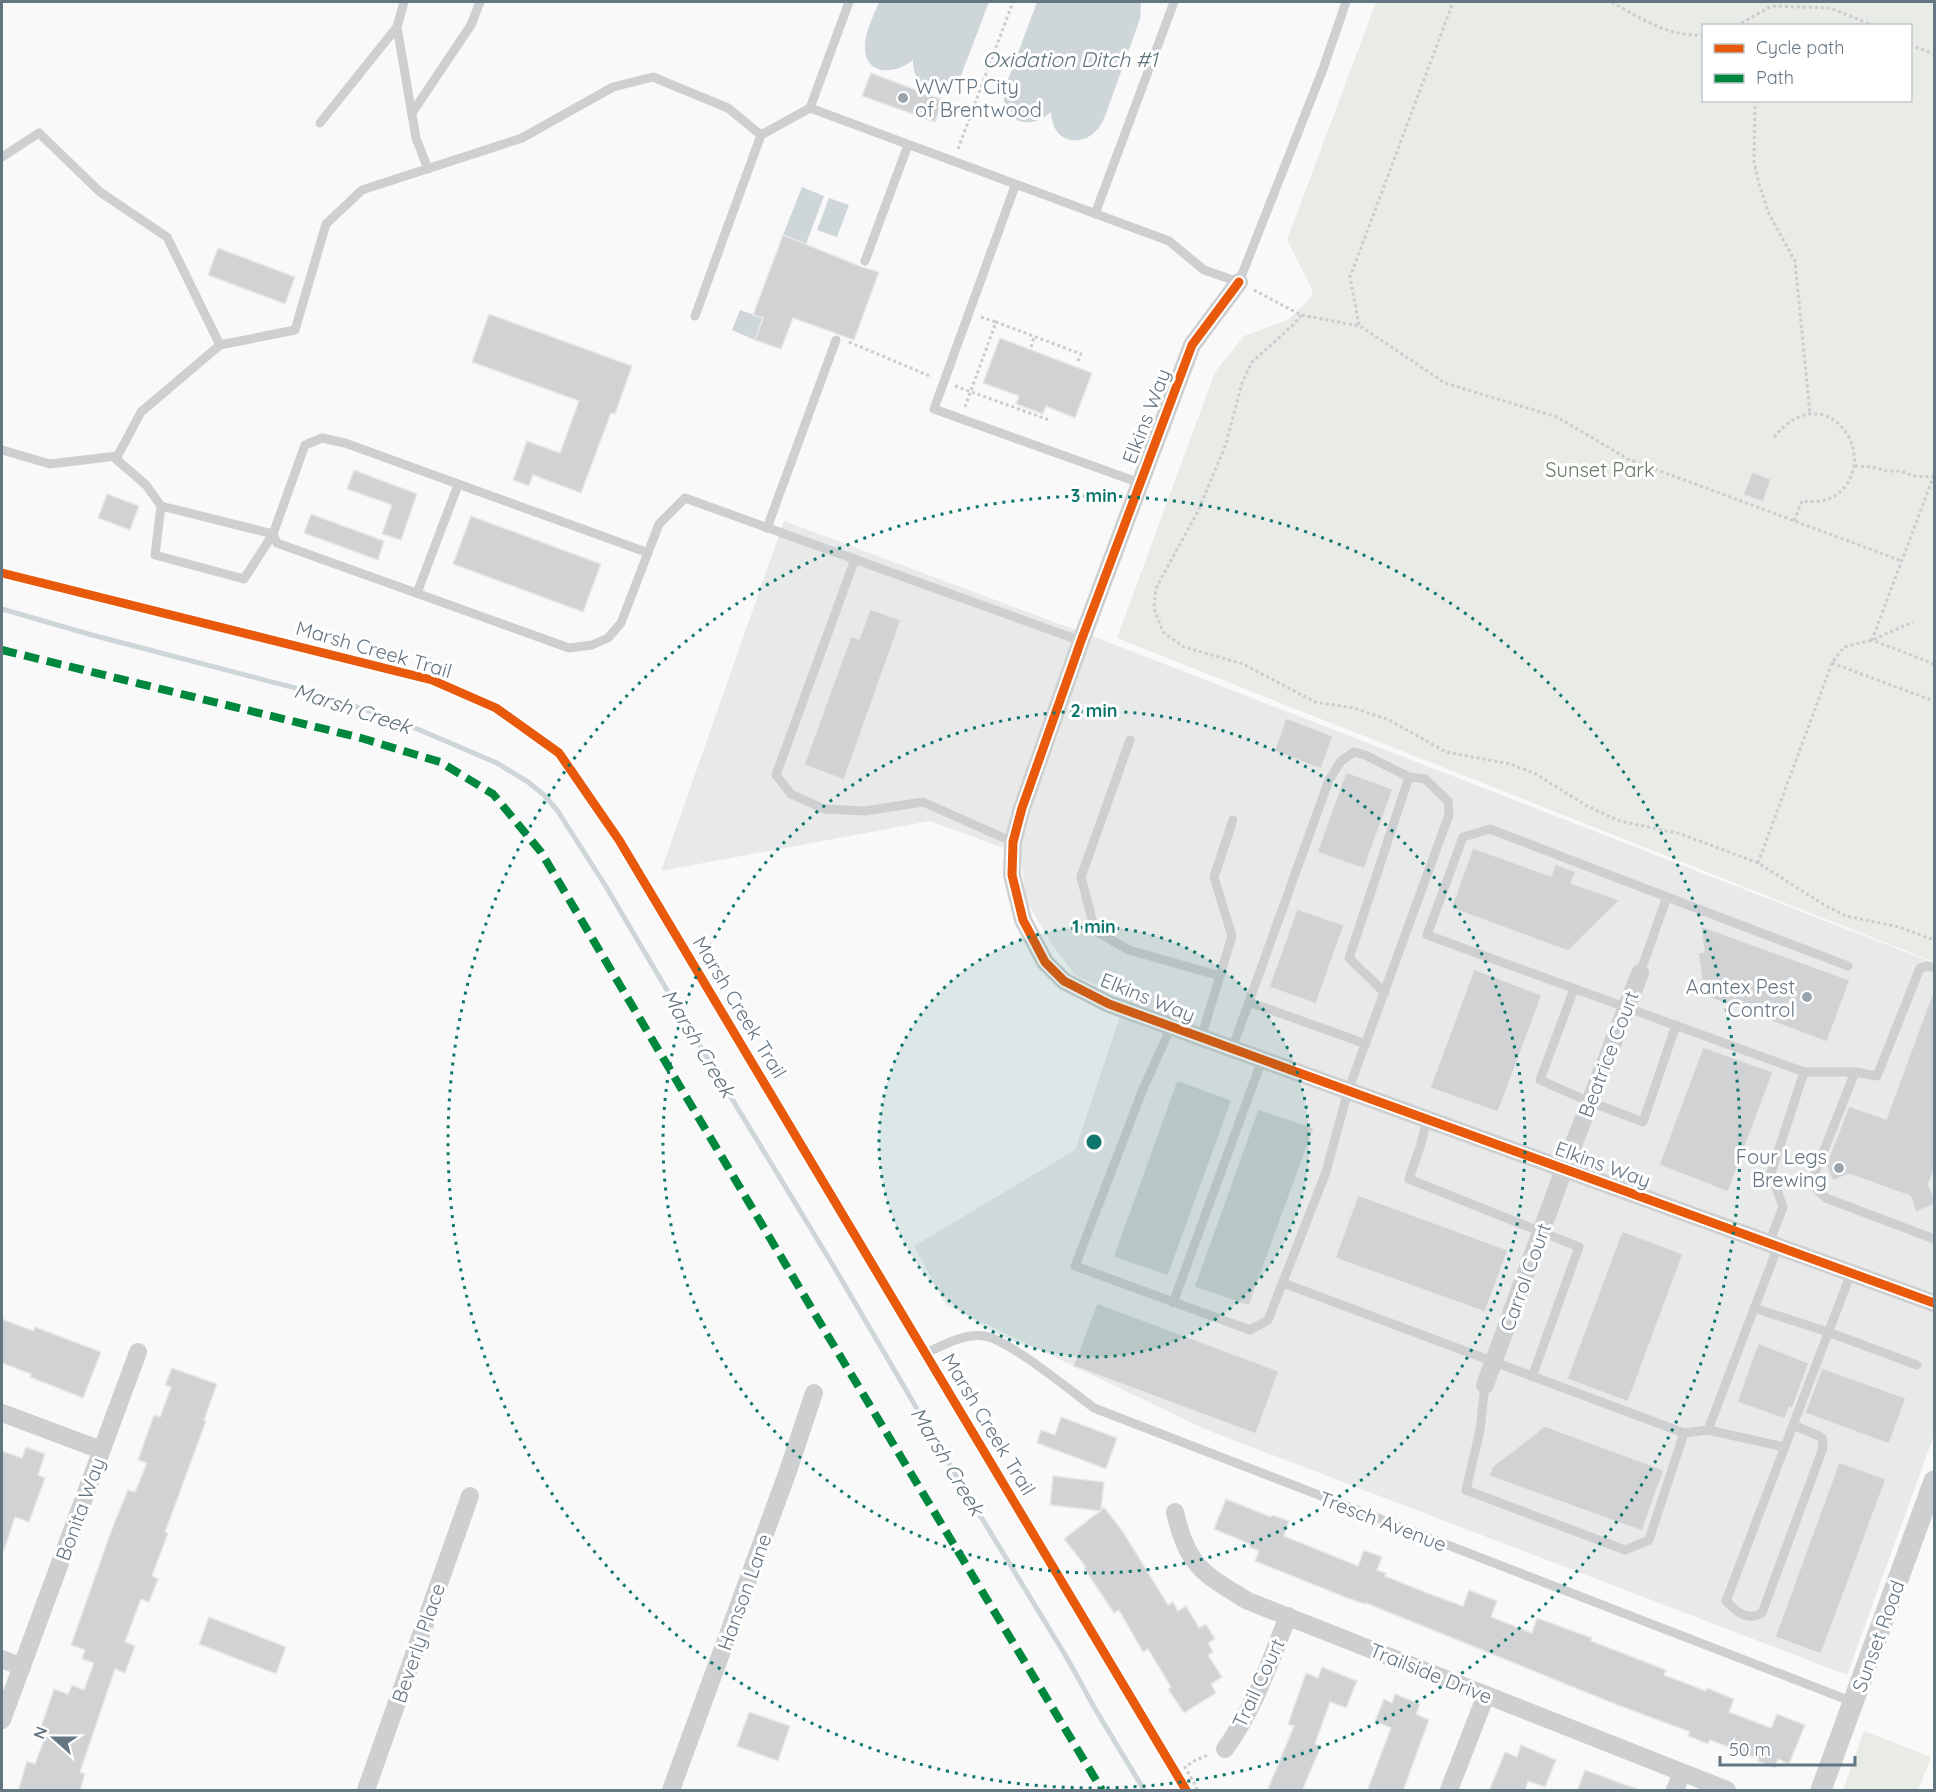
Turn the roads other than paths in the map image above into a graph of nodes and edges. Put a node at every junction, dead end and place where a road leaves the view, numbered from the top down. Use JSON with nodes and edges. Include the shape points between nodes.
{"nodes":[{"id":1,"x":404,"y":2,"type":"edge"},
{"id":2,"x":480,"y":2,"type":"edge"},
{"id":3,"x":849,"y":2,"type":"edge"},
{"id":4,"x":1174,"y":2,"type":"edge"},
{"id":5,"x":1346,"y":2,"type":"edge"},
{"id":6,"x":397,"y":27,"type":"junction"},
{"id":7,"x":810,"y":108,"type":"junction"},
{"id":8,"x":412,"y":113,"type":"junction"},
{"id":9,"x":320,"y":123,"type":"dead end"},
{"id":10,"x":760,"y":135,"type":"junction"},
{"id":11,"x":908,"y":145,"type":"junction"},
{"id":12,"x":2,"y":157,"type":"edge"},
{"id":13,"x":428,"y":169,"type":"junction"},
{"id":14,"x":1015,"y":186,"type":"junction"},
{"id":15,"x":1095,"y":214,"type":"junction"},
{"id":16,"x":865,"y":261,"type":"dead end"},
{"id":17,"x":1239,"y":282,"type":"junction"},
{"id":18,"x":695,"y":316,"type":"dead end"},
{"id":19,"x":836,"y":340,"type":"dead end"},
{"id":20,"x":220,"y":345,"type":"junction"},
{"id":21,"x":2,"y":450,"type":"edge"},
{"id":22,"x":117,"y":456,"type":"junction"},
{"id":23,"x":1140,"y":483,"type":"junction"},
{"id":24,"x":458,"y":485,"type":"junction"},
{"id":25,"x":161,"y":506,"type":"junction"},
{"id":26,"x":767,"y":528,"type":"junction"},
{"id":27,"x":273,"y":534,"type":"junction"},
{"id":28,"x":646,"y":552,"type":"junction"},
{"id":29,"x":855,"y":559,"type":"junction"},
{"id":30,"x":417,"y":593,"type":"junction"},
{"id":31,"x":1081,"y":641,"type":"junction"},
{"id":32,"x":1130,"y":740,"type":"dead end"},
{"id":33,"x":1409,"y":777,"type":"junction"},
{"id":34,"x":1233,"y":820,"type":"dead end"},
{"id":35,"x":1013,"y":842,"type":"junction"},
{"id":36,"x":1667,"y":897,"type":"junction"},
{"id":37,"x":1848,"y":966,"type":"dead end"},
{"id":38,"x":1935,"y":968,"type":"edge"},
{"id":39,"x":1640,"y":973,"type":"joint"},
{"id":40,"x":1220,"y":976,"type":"junction"},
{"id":41,"x":1574,"y":989,"type":"junction"},
{"id":42,"x":1385,"y":993,"type":"junction"},
{"id":43,"x":1249,"y":1002,"type":"junction"},
{"id":44,"x":1626,"y":1008,"type":"junction"},
{"id":45,"x":1676,"y":1025,"type":"junction"},
{"id":46,"x":1171,"y":1027,"type":"junction"},
{"id":47,"x":1202,"y":1038,"type":"junction"},
{"id":48,"x":1366,"y":1044,"type":"junction"},
{"id":49,"x":1232,"y":1049,"type":"junction"},
{"id":50,"x":1262,"y":1060,"type":"junction"},
{"id":51,"x":1804,"y":1072,"type":"junction"},
{"id":52,"x":1856,"y":1072,"type":"junction"},
{"id":53,"x":1348,"y":1091,"type":"junction"},
{"id":54,"x":1590,"y":1102,"type":"junction"},
{"id":55,"x":1427,"y":1119,"type":"junction"},
{"id":56,"x":1564,"y":1169,"type":"junction"},
{"id":57,"x":1542,"y":1232,"type":"junction"},
{"id":58,"x":1935,"y":1239,"type":"edge"},
{"id":59,"x":1774,"y":1245,"type":"junction"},
{"id":60,"x":1851,"y":1273,"type":"junction"},
{"id":61,"x":1283,"y":1283,"type":"junction"},
{"id":62,"x":1173,"y":1303,"type":"junction"},
{"id":63,"x":1935,"y":1303,"type":"edge"},
{"id":64,"x":1754,"y":1308,"type":"junction"},
{"id":65,"x":1828,"y":1332,"type":"junction"},
{"id":66,"x":138,"y":1352,"type":"dead end"},
{"id":67,"x":926,"y":1353,"type":"dead end"},
{"id":68,"x":1494,"y":1363,"type":"junction"},
{"id":69,"x":1917,"y":1365,"type":"dead end"},
{"id":70,"x":1532,"y":1377,"type":"junction"},
{"id":71,"x":1485,"y":1385,"type":"joint"},
{"id":72,"x":814,"y":1393,"type":"dead end"},
{"id":73,"x":2,"y":1413,"type":"edge"},
{"id":74,"x":1793,"y":1425,"type":"junction"},
{"id":75,"x":1708,"y":1430,"type":"junction"},
{"id":76,"x":1684,"y":1433,"type":"junction"},
{"id":77,"x":1784,"y":1447,"type":"junction"},
{"id":78,"x":101,"y":1450,"type":"junction"},
{"id":79,"x":1935,"y":1481,"type":"edge"},
{"id":80,"x":471,"y":1496,"type":"dead end"},
{"id":81,"x":1175,"y":1512,"type":"dead end"},
{"id":82,"x":1288,"y":1616,"type":"junction"},
{"id":83,"x":2,"y":1659,"type":"edge"},
{"id":84,"x":22,"y":1667,"type":"junction"},
{"id":85,"x":1486,"y":1695,"type":"junction"},
{"id":86,"x":1853,"y":1702,"type":"junction"},
{"id":87,"x":2,"y":1720,"type":"edge"},
{"id":88,"x":1225,"y":1749,"type":"road end"},
{"id":89,"x":1682,"y":1773,"type":"junction"},
{"id":90,"x":366,"y":1791,"type":"edge"},
{"id":91,"x":671,"y":1791,"type":"edge"},
{"id":92,"x":1449,"y":1791,"type":"edge"},
{"id":93,"x":1675,"y":1791,"type":"edge"},
{"id":94,"x":1727,"y":1791,"type":"edge"},
{"id":95,"x":1821,"y":1791,"type":"edge"}],
"edges":[{"from":1,"to":6,"type":"lane"},
{"from":2,"to":8,"type":"lane","via":[[471,25]]},
{"from":3,"to":7,"type":"lane"},
{"from":4,"to":15,"type":"lane"},
{"from":5,"to":17,"type":"lane"},
{"from":6,"to":8,"type":"lane"},
{"from":6,"to":9,"type":"lane"},
{"from":7,"to":10,"type":"lane"},
{"from":7,"to":11,"type":"lane"},
{"from":8,"to":13,"type":"lane","via":[[416,138]]},
{"from":10,"to":13,"type":"lane","via":[[728,108],[653,77],[613,87],[522,138]]},
{"from":10,"to":18,"type":"lane"},
{"from":11,"to":14,"type":"lane"},
{"from":11,"to":16,"type":"lane"},
{"from":12,"to":20,"type":"lane","via":[[39,133],[100,192],[167,237]]},
{"from":13,"to":20,"type":"lane","via":[[362,190],[326,224],[295,330]]},
{"from":14,"to":15,"type":"lane"},
{"from":14,"to":23,"type":"lane","via":[[933,409]]},
{"from":15,"to":17,"type":"lane","via":[[1169,241],[1204,270]]},
{"from":17,"to":23,"type":"street","name":"Elkins Way","via":[[1192,345]]},
{"from":19,"to":26,"type":"lane"},
{"from":20,"to":22,"type":"lane","via":[[141,412]]},
{"from":21,"to":22,"type":"lane","via":[[50,464]]},
{"from":22,"to":25,"type":"lane","via":[[147,485]]},
{"from":23,"to":31,"type":"street","name":"Elkins Way"},
{"from":24,"to":27,"type":"lane","via":[[322,438],[305,445]]},
{"from":24,"to":28,"type":"lane"},
{"from":24,"to":30,"type":"lane"},
{"from":25,"to":27,"type":"lane"},
{"from":25,"to":27,"type":"lane","via":[[154,555],[244,579]]},
{"from":26,"to":28,"type":"lane","via":[[685,498],[659,524]]},
{"from":26,"to":29,"type":"lane"},
{"from":27,"to":30,"type":"lane","via":[[277,543]]},
{"from":28,"to":30,"type":"lane","via":[[621,623],[608,638],[592,645],[569,648]]},
{"from":29,"to":31,"type":"lane"},
{"from":29,"to":35,"type":"lane","via":[[776,776],[791,794],[824,809],[865,811],[924,802]]},
{"from":31,"to":35,"type":"street","name":"Elkins Way"},
{"from":32,"to":40,"type":"lane","via":[[1081,877],[1095,931],[1129,951]]},
{"from":33,"to":42,"type":"lane","via":[[1348,958]]},
{"from":33,"to":42,"type":"lane","via":[[1425,779],[1448,801],[1449,814]]},
{"from":33,"to":43,"type":"lane","via":[[1354,752],[1341,761],[1329,780]]},
{"from":34,"to":40,"type":"lane","via":[[1214,877],[1232,936]]},
{"from":35,"to":46,"type":"street","name":"Elkins Way","via":[[1012,875],[1023,920],[1045,962],[1064,981],[1109,1004]]},
{"from":36,"to":37,"type":"lane"},
{"from":36,"to":39,"type":"lane"},
{"from":36,"to":41,"type":"lane","via":[[1490,829],[1463,837],[1427,935]]},
{"from":38,"to":52,"type":"lane","via":[[1920,968],[1876,1076]]},
{"from":39,"to":44,"type":"street","name":"Beatrice Court"},
{"from":40,"to":47,"type":"lane"},
{"from":41,"to":44,"type":"lane"},
{"from":41,"to":54,"type":"lane","via":[[1540,1080]]},
{"from":42,"to":48,"type":"lane"},
{"from":43,"to":48,"type":"lane"},
{"from":43,"to":49,"type":"lane"},
{"from":44,"to":45,"type":"lane"},
{"from":44,"to":54,"type":"street","name":"Beatrice Court"},
{"from":45,"to":51,"type":"lane"},
{"from":45,"to":54,"type":"lane","via":[[1642,1122]]},
{"from":46,"to":47,"type":"street","name":"Elkins Way"},
{"from":46,"to":62,"type":"lane","via":[[1075,1266]]},
{"from":47,"to":49,"type":"street","name":"Elkins Way"},
{"from":48,"to":53,"type":"lane"},
{"from":49,"to":50,"type":"street","name":"Elkins Way"},
{"from":50,"to":53,"type":"street","name":"Elkins Way"},
{"from":50,"to":62,"type":"lane"},
{"from":51,"to":52,"type":"lane"},
{"from":51,"to":59,"type":"lane","via":[[1771,1173],[1783,1207]]},
{"from":52,"to":58,"type":"lane","via":[[1811,1183],[1826,1198]]},
{"from":53,"to":55,"type":"street","name":"Elkins Way"},
{"from":53,"to":61,"type":"lane","via":[[1326,1173]]},
{"from":54,"to":56,"type":"street","name":"Beatrice Court"},
{"from":55,"to":56,"type":"street","name":"Elkins Way"},
{"from":55,"to":57,"type":"lane","via":[[1408,1179]]},
{"from":56,"to":57,"type":"street","name":"Carrol Court"},
{"from":56,"to":59,"type":"street","name":"Elkins Way"},
{"from":57,"to":68,"type":"street","name":"Carrol Court"},
{"from":57,"to":70,"type":"lane","via":[[1579,1247]]},
{"from":59,"to":60,"type":"street","name":"Elkins Way"},
{"from":59,"to":64,"type":"lane"},
{"from":60,"to":63,"type":"street","name":"Elkins Way"},
{"from":60,"to":65,"type":"lane"},
{"from":61,"to":62,"type":"lane","via":[[1269,1320],[1250,1330]]},
{"from":61,"to":68,"type":"lane"},
{"from":64,"to":65,"type":"lane"},
{"from":64,"to":75,"type":"lane"},
{"from":65,"to":69,"type":"lane"},
{"from":65,"to":74,"type":"lane"},
{"from":66,"to":78,"type":"street","name":"Bonita Way"},
{"from":67,"to":86,"type":"lane","name":"Tresch Avenue","via":[[960,1338],[984,1336],[1010,1347],[1094,1408]]},
{"from":68,"to":70,"type":"lane"},
{"from":68,"to":71,"type":"street","name":"Carrol Court"},
{"from":70,"to":76,"type":"lane"},
{"from":71,"to":76,"type":"lane","via":[[1480,1430],[1466,1490],[1625,1550],[1649,1540]]},
{"from":72,"to":91,"type":"street","name":"Hanson Lane"},
{"from":73,"to":78,"type":"street"},
{"from":74,"to":77,"type":"lane"},
{"from":74,"to":77,"type":"lane","via":[[1822,1438],[1824,1448],[1762,1613],[1743,1615],[1726,1601]]},
{"from":75,"to":76,"type":"lane"},
{"from":75,"to":77,"type":"lane"},
{"from":78,"to":84,"type":"street","name":"Bonita Way"},
{"from":79,"to":86,"type":"street","name":"Sunset Road"},
{"from":80,"to":90,"type":"street","name":"Beverly Place"},
{"from":81,"to":82,"type":"street","name":"Trailside Drive","via":[[1180,1535],[1200,1570],[1248,1601]]},
{"from":82,"to":85,"type":"street","name":"Trailside Drive"},
{"from":82,"to":88,"type":"street","name":"Trail Court","via":[[1241,1726]]},
{"from":83,"to":84,"type":"street"},
{"from":84,"to":87,"type":"street","name":"Bonita Way"},
{"from":85,"to":89,"type":"street","name":"Trailside Drive"},
{"from":85,"to":92,"type":"street"},
{"from":86,"to":95,"type":"street","name":"Sunset Road"},
{"from":89,"to":93,"type":"street"},
{"from":89,"to":94,"type":"street","name":"Trailside Drive"}]}
